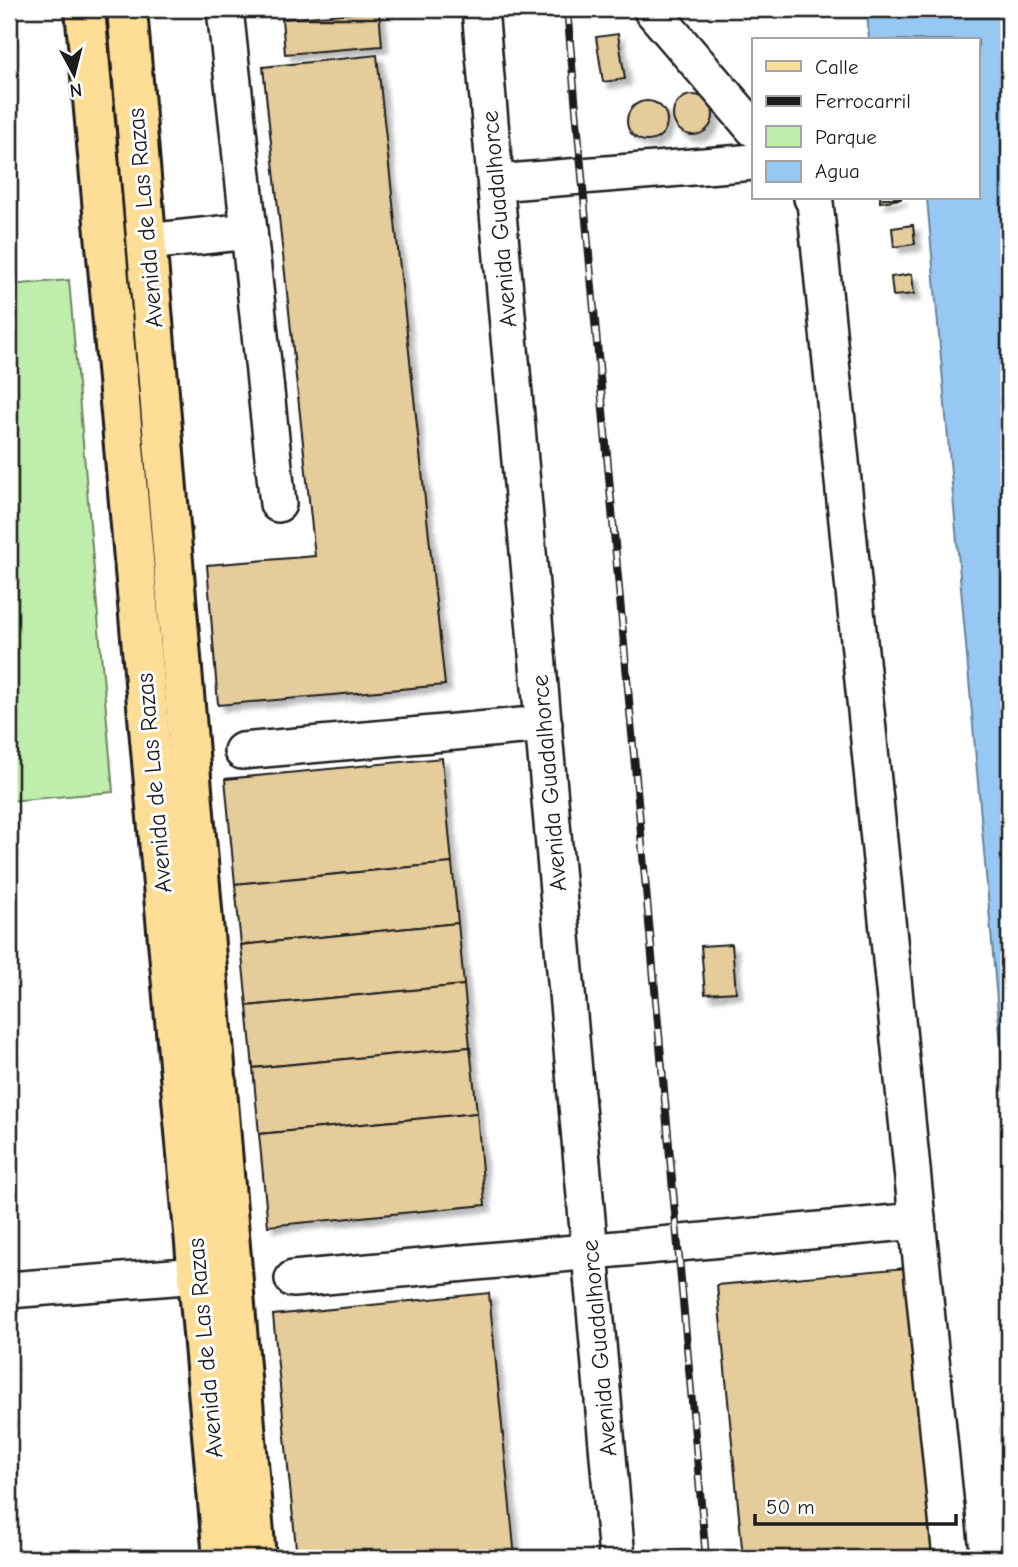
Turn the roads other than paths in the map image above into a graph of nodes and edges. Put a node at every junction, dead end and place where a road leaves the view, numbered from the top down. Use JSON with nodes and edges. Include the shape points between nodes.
{"nodes":[{"id":1,"x":85,"y":9,"type":"edge"},
{"id":2,"x":127,"y":9,"type":"edge"},
{"id":3,"x":225,"y":9,"type":"edge"},
{"id":4,"x":480,"y":9,"type":"edge"},
{"id":5,"x":651,"y":9,"type":"edge"},
{"id":6,"x":752,"y":128,"type":"edge"},
{"id":7,"x":752,"y":162,"type":"edge"},
{"id":8,"x":496,"y":183,"type":"junction"},
{"id":9,"x":814,"y":200,"type":"edge"},
{"id":10,"x":249,"y":231,"type":"junction"},
{"id":11,"x":147,"y":242,"type":"junction"},
{"id":12,"x":278,"y":504,"type":"dead end"},
{"id":13,"x":544,"y":724,"type":"junction"},
{"id":14,"x":242,"y":751,"type":"dead end"},
{"id":15,"x":917,"y":1221,"type":"junction"},
{"id":16,"x":590,"y":1252,"type":"junction"},
{"id":17,"x":198,"y":1275,"type":"junction"},
{"id":18,"x":293,"y":1279,"type":"dead end"},
{"id":19,"x":9,"y":1290,"type":"edge"},
{"id":20,"x":223,"y":1558,"type":"edge"},
{"id":21,"x":256,"y":1558,"type":"edge"},
{"id":22,"x":617,"y":1558,"type":"edge"},
{"id":23,"x":951,"y":1558,"type":"edge"}],
"edges":[{"from":1,"to":17,"type":"main road","name":"Avenida de Las Razas"},
{"from":2,"to":11,"type":"main road","name":"Avenida de Las Razas"},
{"from":3,"to":10,"type":"street"},
{"from":4,"to":8,"type":"street","name":"Avenida Guadalhorce"},
{"from":5,"to":6,"type":"street"},
{"from":7,"to":8,"type":"street"},
{"from":8,"to":13,"type":"street","name":"Avenida Guadalhorce"},
{"from":9,"to":15,"type":"street"},
{"from":10,"to":11,"type":"street"},
{"from":10,"to":12,"type":"street"},
{"from":11,"to":21,"type":"main road","name":"Avenida de Las Razas"},
{"from":13,"to":14,"type":"street"},
{"from":13,"to":16,"type":"street","name":"Avenida Guadalhorce"},
{"from":15,"to":16,"type":"street"},
{"from":15,"to":23,"type":"street"},
{"from":16,"to":18,"type":"street"},
{"from":16,"to":22,"type":"street","name":"Avenida Guadalhorce"},
{"from":17,"to":19,"type":"street"},
{"from":17,"to":20,"type":"main road","name":"Avenida de Las Razas"}]}
